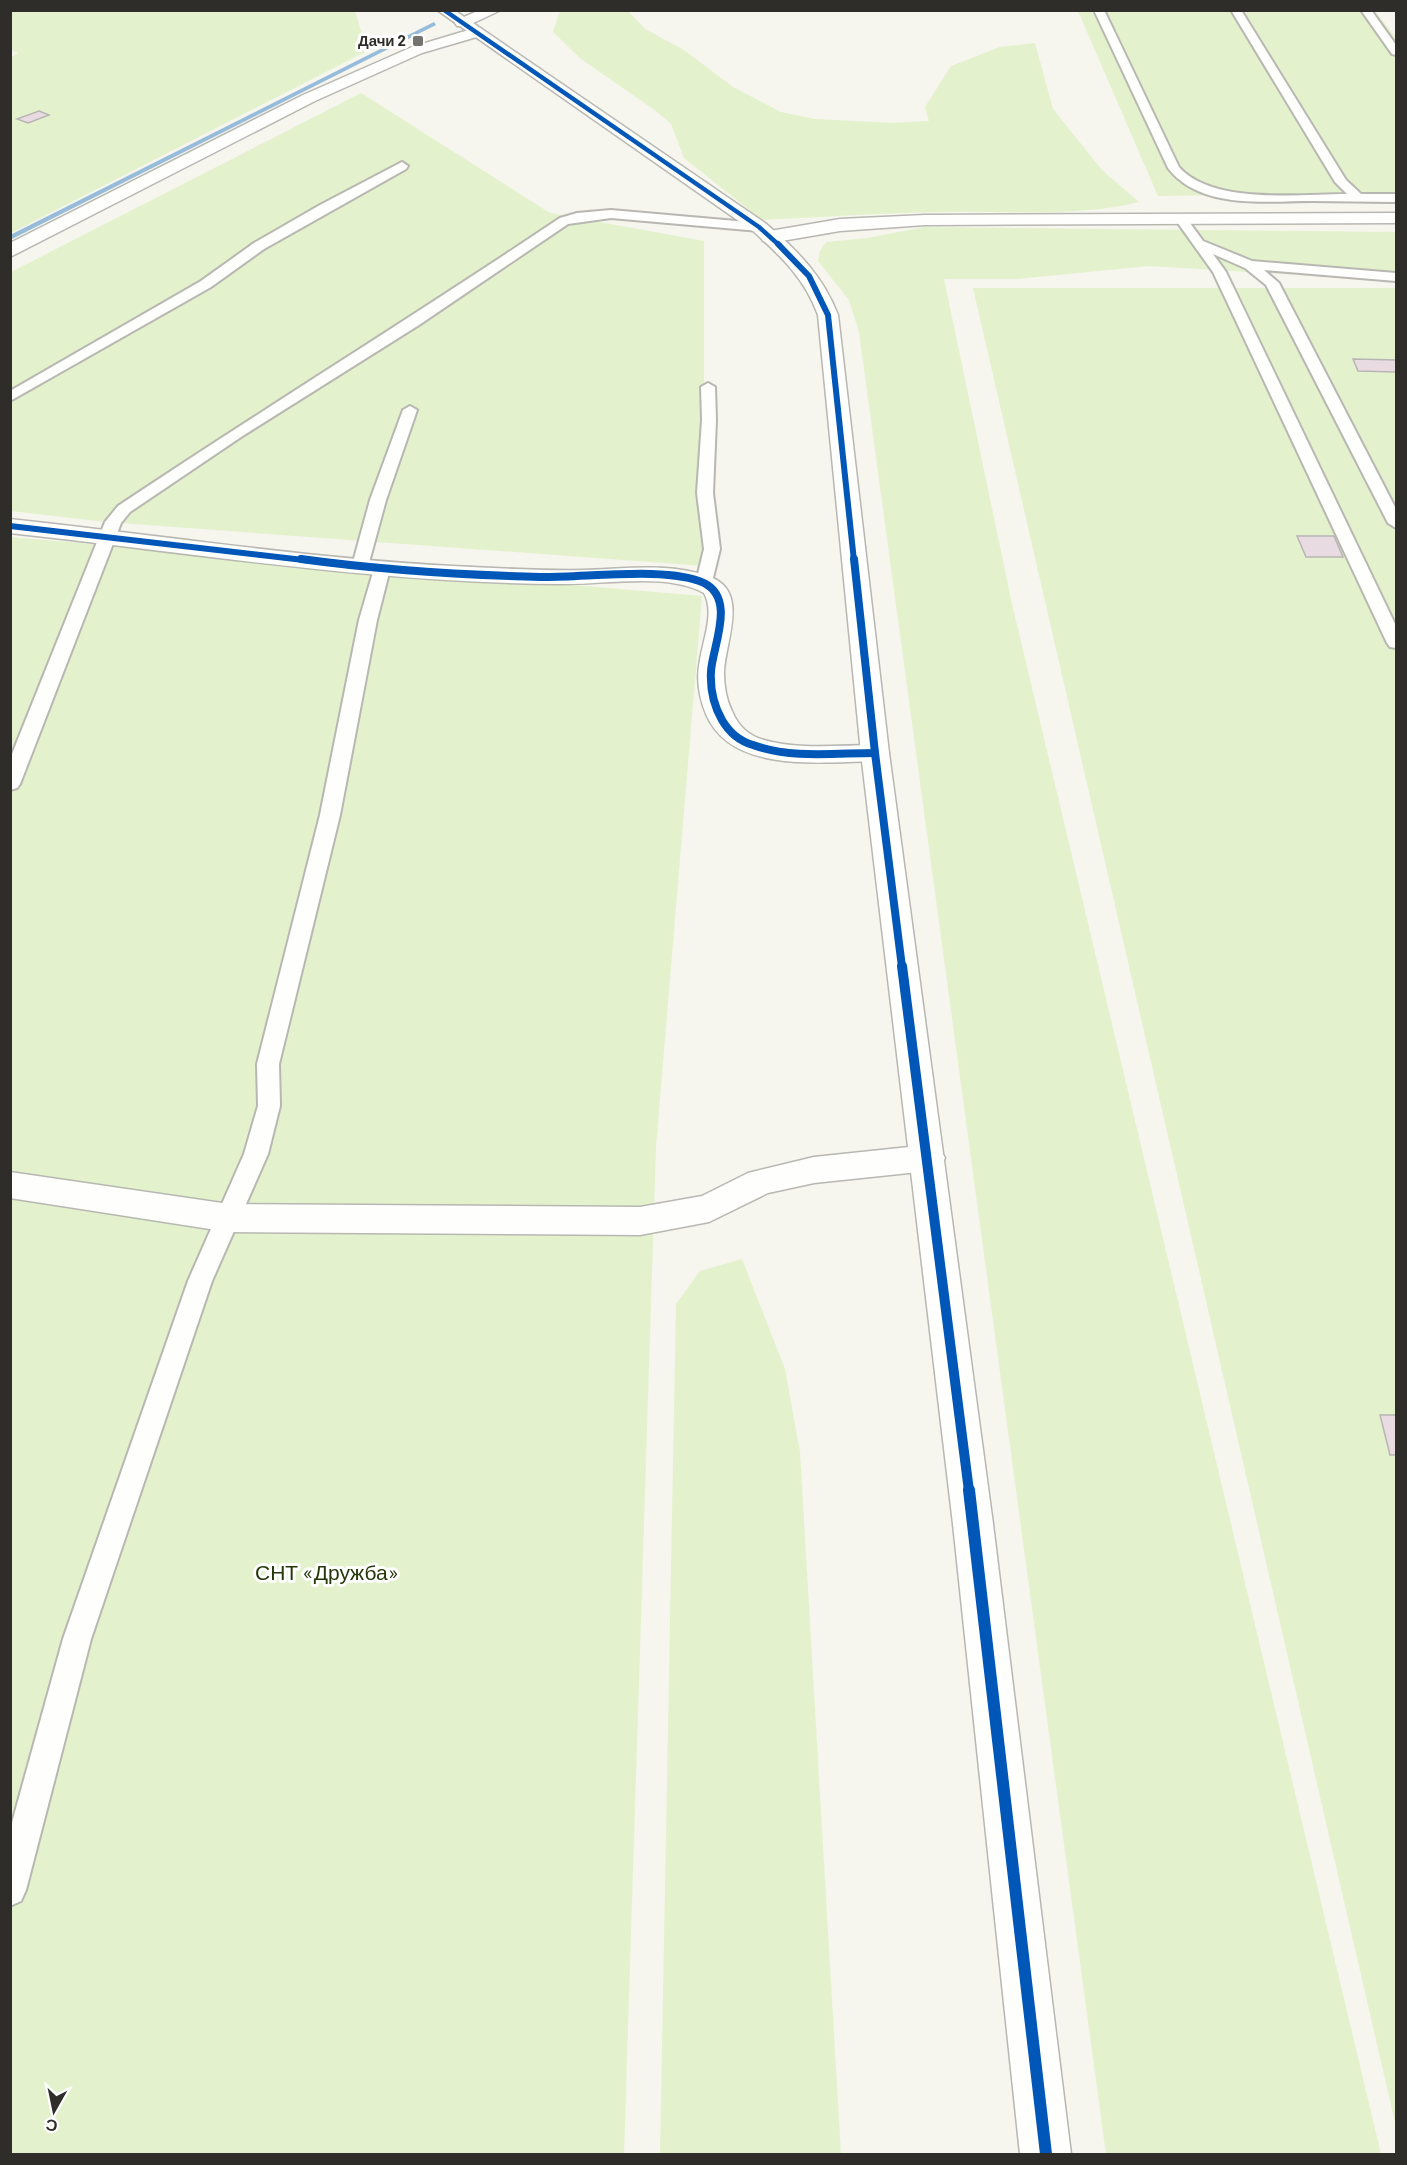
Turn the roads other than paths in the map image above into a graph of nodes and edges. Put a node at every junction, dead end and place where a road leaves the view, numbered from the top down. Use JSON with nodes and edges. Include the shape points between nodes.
{"nodes":[{"id":1,"x":1099,"y":10,"type":"edge"},
{"id":2,"x":1236,"y":10,"type":"edge"},
{"id":3,"x":1366,"y":10,"type":"edge"},
{"id":4,"x":469,"y":19,"type":"edge"},
{"id":5,"x":1396,"y":52,"type":"edge"},
{"id":6,"x":402,"y":166,"type":"dead end"},
{"id":7,"x":1358,"y":198,"type":"junction"},
{"id":8,"x":1396,"y":198,"type":"edge"},
{"id":9,"x":1396,"y":218,"type":"edge"},
{"id":10,"x":1181,"y":219,"type":"junction"},
{"id":11,"x":764,"y":232,"type":"junction"},
{"id":12,"x":1199,"y":244,"type":"junction"},
{"id":13,"x":10,"y":251,"type":"edge"},
{"id":14,"x":1250,"y":265,"type":"junction"},
{"id":15,"x":1396,"y":277,"type":"edge"},
{"id":16,"x":708,"y":387,"type":"dead end"},
{"id":17,"x":10,"y":397,"type":"edge"},
{"id":18,"x":410,"y":410,"type":"dead end"},
{"id":19,"x":1396,"y":523,"type":"edge"},
{"id":20,"x":10,"y":526,"type":"edge"},
{"id":21,"x":108,"y":537,"type":"junction"},
{"id":22,"x":371,"y":567,"type":"junction"},
{"id":23,"x":704,"y":582,"type":"junction"},
{"id":24,"x":1396,"y":643,"type":"edge"},
{"id":25,"x":875,"y":753,"type":"junction"},
{"id":26,"x":10,"y":784,"type":"edge"},
{"id":27,"x":928,"y":1158,"type":"junction"},
{"id":28,"x":10,"y":1185,"type":"edge"},
{"id":29,"x":229,"y":1218,"type":"junction"},
{"id":30,"x":10,"y":1890,"type":"edge"},
{"id":31,"x":1046,"y":2154,"type":"edge"}],
"edges":[{"from":1,"to":7,"type":"lane","via":[[1174,168],[1182,177],[1216,193],[1242,197]]},
{"from":2,"to":7,"type":"lane","via":[[1341,182]]},
{"from":3,"to":5,"type":"lane"},
{"from":4,"to":11,"type":"street"},
{"from":4,"to":13,"type":"street","via":[[417,50],[309,98]]},
{"from":6,"to":17,"type":"lane","via":[[259,246],[206,284]]},
{"from":7,"to":8,"type":"lane"},
{"from":9,"to":10,"type":"street"},
{"from":10,"to":11,"type":"street","via":[[925,220]]},
{"from":10,"to":12,"type":"lane"},
{"from":11,"to":21,"type":"lane","via":[[611,214],[564,221],[124,509],[113,522]]},
{"from":11,"to":25,"type":"street","via":[[804,267],[823,298],[828,315]]},
{"from":12,"to":14,"type":"lane"},
{"from":12,"to":24,"type":"lane","via":[[1219,272]]},
{"from":14,"to":15,"type":"lane"},
{"from":14,"to":19,"type":"lane","via":[[1272,283]]},
{"from":16,"to":23,"type":"lane","via":[[705,494],[712,549]]},
{"from":18,"to":22,"type":"lane","via":[[378,500]]},
{"from":20,"to":21,"type":"street"},
{"from":21,"to":22,"type":"street"},
{"from":21,"to":26,"type":"lane"},
{"from":22,"to":23,"type":"street","via":[[564,577],[649,576]]},
{"from":22,"to":29,"type":"lane","via":[[368,620],[330,815],[268,1064],[269,1106],[256,1154]]},
{"from":23,"to":25,"type":"street","via":[[716,589],[721,601],[711,672],[714,699],[722,722],[736,737],[754,746],[783,750]]},
{"from":25,"to":27,"type":"street"},
{"from":27,"to":29,"type":"street","via":[[814,1170],[760,1182],[709,1208],[640,1221]]},
{"from":27,"to":31,"type":"street"},
{"from":28,"to":29,"type":"street"},
{"from":29,"to":30,"type":"lane","via":[[200,1281],[77,1639]]}]}
